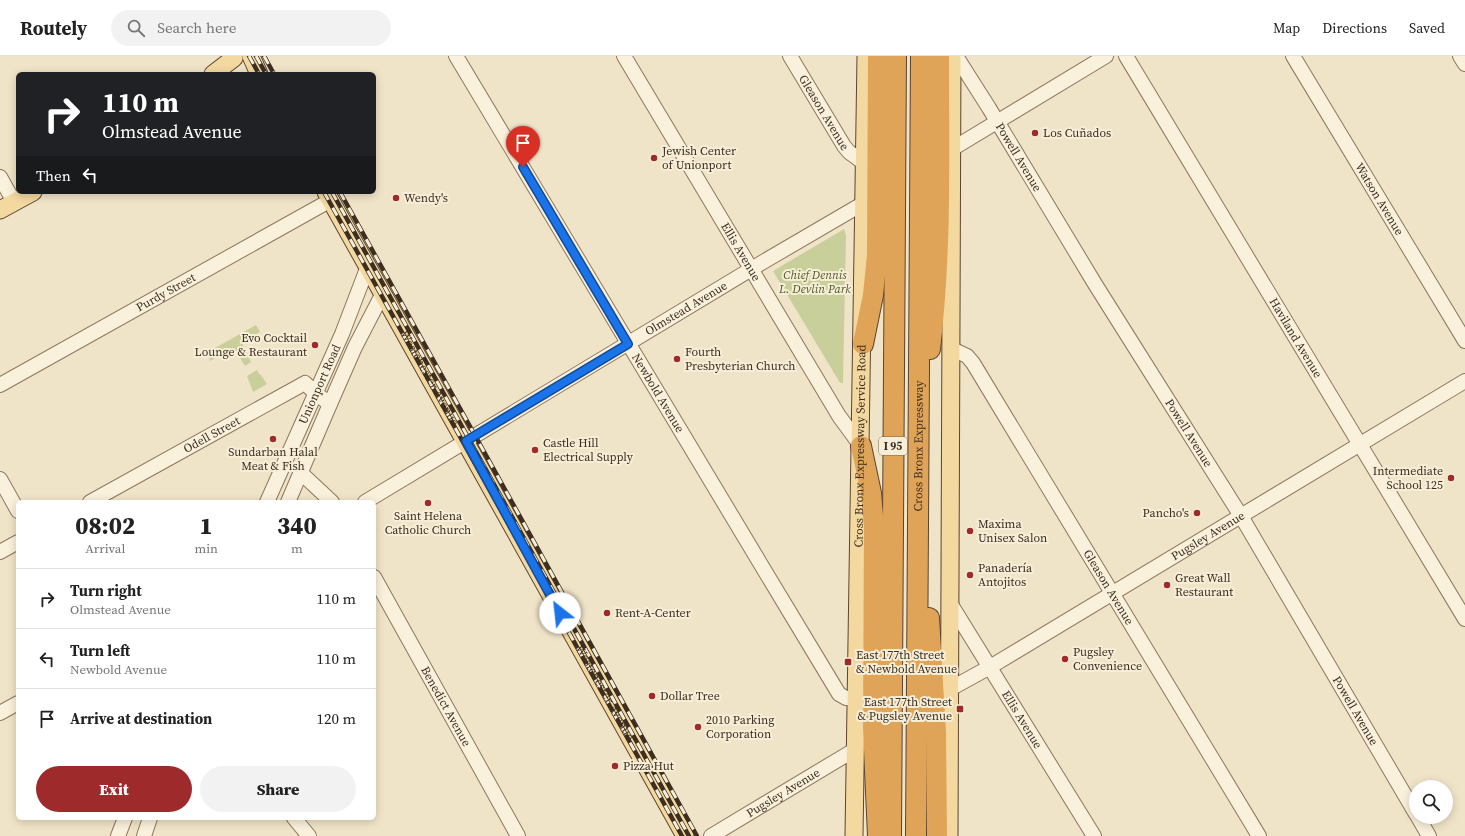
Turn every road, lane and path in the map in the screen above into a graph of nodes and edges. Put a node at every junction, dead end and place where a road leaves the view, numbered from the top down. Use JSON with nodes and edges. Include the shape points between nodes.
{"nodes":[{"id":1,"x":456,"y":56,"type":"edge"},
{"id":2,"x":624,"y":56,"type":"edge"},
{"id":3,"x":790,"y":56,"type":"edge"},
{"id":4,"x":866,"y":56,"type":"edge"},
{"id":5,"x":878,"y":56,"type":"edge"},
{"id":6,"x":896,"y":56,"type":"edge"},
{"id":7,"x":921,"y":56,"type":"edge"},
{"id":8,"x":939,"y":56,"type":"edge"},
{"id":9,"x":952,"y":56,"type":"edge"},
{"id":10,"x":956,"y":56,"type":"edge"},
{"id":11,"x":1106,"y":56,"type":"edge"},
{"id":12,"x":1126,"y":56,"type":"edge"},
{"id":13,"x":1293,"y":56,"type":"edge"},
{"id":14,"x":1460,"y":56,"type":"edge"},
{"id":15,"x":242,"y":57,"type":"edge"},
{"id":16,"x":1465,"y":64,"type":"edge"},
{"id":17,"x":216,"y":72,"type":"edge"},
{"id":18,"x":257,"y":72,"type":"edge"},
{"id":19,"x":997,"y":122,"type":"junction"},
{"id":20,"x":952,"y":149,"type":"junction"},
{"id":21,"x":864,"y":163,"type":"junction"},
{"id":22,"x":0,"y":177,"type":"edge"},
{"id":23,"x":28,"y":194,"type":"edge"},
{"id":24,"x":329,"y":196,"type":"edge"},
{"id":25,"x":864,"y":203,"type":"junction"},
{"id":26,"x":7,"y":206,"type":"edge"},
{"id":27,"x":368,"y":266,"type":"junction"},
{"id":28,"x":752,"y":269,"type":"junction"},
{"id":29,"x":383,"y":292,"type":"junction"},
{"id":30,"x":1465,"y":341,"type":"edge"},
{"id":31,"x":628,"y":344,"type":"junction"},
{"id":32,"x":863,"y":344,"type":"junction"},
{"id":33,"x":950,"y":348,"type":"junction"},
{"id":34,"x":1465,"y":381,"type":"edge"},
{"id":35,"x":0,"y":384,"type":"edge"},
{"id":36,"x":315,"y":393,"type":"junction"},
{"id":37,"x":330,"y":404,"type":"junction"},
{"id":38,"x":919,"y":426,"type":"junction"},
{"id":39,"x":466,"y":441,"type":"junction"},
{"id":40,"x":1360,"y":444,"type":"junction"},
{"id":41,"x":861,"y":446,"type":"junction"},
{"id":42,"x":302,"y":473,"type":"junction"},
{"id":43,"x":0,"y":479,"type":"edge"},
{"id":44,"x":94,"y":500,"type":"edge"},
{"id":45,"x":268,"y":500,"type":"edge"},
{"id":46,"x":289,"y":500,"type":"edge"},
{"id":47,"x":330,"y":500,"type":"edge"},
{"id":48,"x":368,"y":500,"type":"edge"},
{"id":49,"x":16,"y":507,"type":"edge"},
{"id":50,"x":918,"y":512,"type":"junction"},
{"id":51,"x":1241,"y":516,"type":"junction"},
{"id":52,"x":16,"y":543,"type":"edge"},
{"id":53,"x":0,"y":552,"type":"edge"},
{"id":54,"x":376,"y":581,"type":"edge"},
{"id":55,"x":1113,"y":593,"type":"junction"},
{"id":56,"x":950,"y":602,"type":"junction"},
{"id":57,"x":1465,"y":619,"type":"edge"},
{"id":58,"x":990,"y":667,"type":"junction"},
{"id":59,"x":950,"y":689,"type":"junction"},
{"id":60,"x":856,"y":699,"type":"junction"},
{"id":61,"x":16,"y":703,"type":"edge"},
{"id":62,"x":0,"y":712,"type":"edge"},
{"id":63,"x":856,"y":749,"type":"junction"},
{"id":64,"x":1409,"y":802,"type":"edge"},
{"id":65,"x":124,"y":820,"type":"edge"},
{"id":66,"x":149,"y":820,"type":"edge"},
{"id":67,"x":296,"y":820,"type":"edge"},
{"id":68,"x":1422,"y":824,"type":"edge"},
{"id":69,"x":118,"y":836,"type":"edge"},
{"id":70,"x":144,"y":836,"type":"edge"},
{"id":71,"x":309,"y":836,"type":"edge"},
{"id":72,"x":518,"y":836,"type":"edge"},
{"id":73,"x":685,"y":836,"type":"edge"},
{"id":74,"x":711,"y":836,"type":"edge"},
{"id":75,"x":854,"y":836,"type":"edge"},
{"id":76,"x":878,"y":836,"type":"edge"},
{"id":77,"x":891,"y":836,"type":"edge"},
{"id":78,"x":916,"y":836,"type":"edge"},
{"id":79,"x":936,"y":836,"type":"edge"},
{"id":80,"x":949,"y":836,"type":"edge"},
{"id":81,"x":1094,"y":836,"type":"edge"},
{"id":82,"x":1259,"y":836,"type":"edge"},
{"id":83,"x":1429,"y":836,"type":"edge"}],
"edges":[{"from":1,"to":31,"type":"street","name":"Newbold Avenue"},
{"from":2,"to":28,"type":"street","name":"Ellis Avenue"},
{"from":3,"to":21,"type":"street","name":"Gleason Avenue","via":[[844,146]]},
{"from":4,"to":21,"type":"main road","name":"Cross Bronx Expressway Service Road"},
{"from":5,"to":32,"type":"highway","via":[[877,255],[873,295]]},
{"from":6,"to":77,"type":"highway","name":"Cross Bronx Expressway","number":"I 95"},
{"from":7,"to":38,"type":"highway","name":"Cross Bronx Expressway","number":"I 95"},
{"from":8,"to":38,"type":"highway","via":[[936,284]]},
{"from":9,"to":20,"type":"main road"},
{"from":10,"to":19,"type":"street","name":"Powell Avenue"},
{"from":11,"to":19,"type":"street"},
{"from":12,"to":40,"type":"street","name":"Haviland Avenue"},
{"from":13,"to":30,"type":"street","name":"Watson Avenue"},
{"from":14,"to":16,"type":"street"},
{"from":15,"to":17,"type":"main road"},
{"from":15,"to":18,"type":"main road"},
{"from":19,"to":20,"type":"street"},
{"from":19,"to":51,"type":"street","name":"Powell Avenue"},
{"from":20,"to":33,"type":"main road"},
{"from":21,"to":25,"type":"main road","name":"Cross Bronx Expressway Service Road"},
{"from":22,"to":26,"type":"street"},
{"from":23,"to":26,"type":"main road"},
{"from":24,"to":27,"type":"main road","name":"Westchester Avenue"},
{"from":24,"to":35,"type":"street","name":"Purdy Street"},
{"from":25,"to":28,"type":"street","name":"Olmstead Avenue"},
{"from":25,"to":32,"type":"main road","name":"Cross Bronx Expressway Service Road"},
{"from":27,"to":29,"type":"main road","name":"Westchester Avenue"},
{"from":27,"to":36,"type":"street","name":"Unionport Road","via":[[342,334]]},
{"from":28,"to":31,"type":"street","name":"Olmstead Avenue"},
{"from":28,"to":41,"type":"street","name":"Ellis Avenue","via":[[839,416]]},
{"from":29,"to":37,"type":"street","name":"Unionport Road"},
{"from":29,"to":39,"type":"main road","name":"Westchester Avenue"},
{"from":31,"to":39,"type":"street","name":"Olmstead Avenue"},
{"from":31,"to":60,"type":"street","name":"Newbold Avenue","via":[[839,694]]},
{"from":32,"to":41,"type":"main road","name":"Cross Bronx Expressway Service Road"},
{"from":33,"to":55,"type":"street","name":"Gleason Avenue","via":[[967,356],[973,363]]},
{"from":33,"to":56,"type":"main road"},
{"from":34,"to":40,"type":"street","name":"Pugsley Avenue"},
{"from":36,"to":37,"type":"street","name":"Odell Street"},
{"from":36,"to":44,"type":"street","name":"Odell Street","via":[[305,383]]},
{"from":36,"to":45,"type":"street","name":"Unionport Road"},
{"from":37,"to":42,"type":"street","name":"Unionport Road"},
{"from":38,"to":50,"type":"highway","name":"Cross Bronx Expressway","number":"I 95"},
{"from":39,"to":48,"type":"street","name":"Olmstead Avenue"},
{"from":39,"to":73,"type":"main road","name":"Westchester Avenue"},
{"from":40,"to":51,"type":"street","name":"Pugsley Avenue"},
{"from":40,"to":57,"type":"street","name":"Haviland Avenue"},
{"from":41,"to":60,"type":"main road","name":"Cross Bronx Expressway Service Road"},
{"from":41,"to":76,"type":"highway","via":[[871,493],[874,532],[873,727]]},
{"from":42,"to":46,"type":"street","name":"Unionport Road"},
{"from":42,"to":47,"type":"street"},
{"from":43,"to":49,"type":"street"},
{"from":50,"to":78,"type":"highway","name":"Cross Bronx Expressway","number":"I 95"},
{"from":50,"to":79,"type":"highway","via":[[934,694]]},
{"from":51,"to":55,"type":"street","name":"Pugsley Avenue"},
{"from":51,"to":64,"type":"street","name":"Powell Avenue"},
{"from":52,"to":53,"type":"street"},
{"from":54,"to":72,"type":"street","name":"Benedict Avenue"},
{"from":55,"to":58,"type":"street","name":"Pugsley Avenue"},
{"from":55,"to":82,"type":"street","name":"Gleason Avenue"},
{"from":56,"to":58,"type":"street","name":"Ellis Avenue"},
{"from":56,"to":59,"type":"main road"},
{"from":58,"to":59,"type":"street","name":"Pugsley Avenue"},
{"from":58,"to":81,"type":"street","name":"Ellis Avenue"},
{"from":59,"to":80,"type":"main road"},
{"from":60,"to":63,"type":"main road","name":"Cross Bronx Expressway Service Road"},
{"from":61,"to":62,"type":"street"},
{"from":63,"to":74,"type":"street","name":"Pugsley Avenue"},
{"from":63,"to":75,"type":"main road","name":"Cross Bronx Expressway Service Road"},
{"from":65,"to":69,"type":"street"},
{"from":66,"to":70,"type":"street"},
{"from":67,"to":71,"type":"street"},
{"from":68,"to":83,"type":"street"}]}
